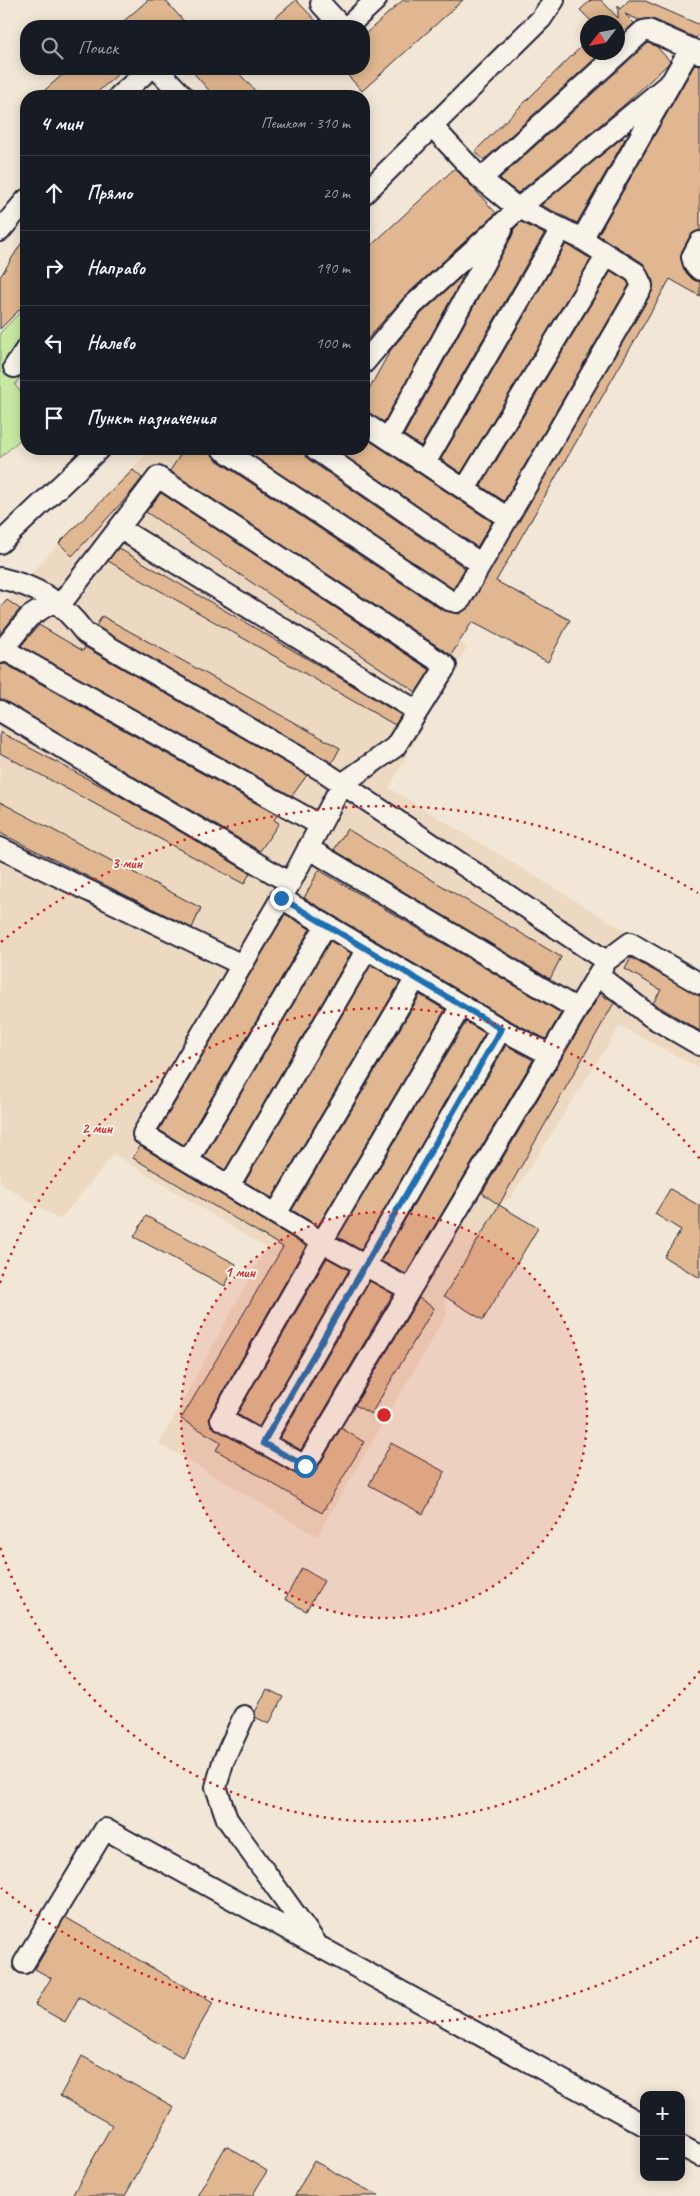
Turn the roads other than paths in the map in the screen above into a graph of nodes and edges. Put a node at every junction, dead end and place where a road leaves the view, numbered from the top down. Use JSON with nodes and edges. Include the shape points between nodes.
{"nodes":[{"id":1,"x":376,"y":0,"type":"edge"},
{"id":2,"x":554,"y":0,"type":"edge"},
{"id":3,"x":321,"y":4,"type":"dead end"},
{"id":4,"x":336,"y":20,"type":"edge"},
{"id":5,"x":354,"y":20,"type":"edge"},
{"id":6,"x":695,"y":51,"type":"edge"},
{"id":7,"x":143,"y":75,"type":"edge"},
{"id":8,"x":163,"y":75,"type":"edge"},
{"id":9,"x":671,"y":82,"type":"junction"},
{"id":10,"x":126,"y":90,"type":"edge"},
{"id":11,"x":177,"y":90,"type":"edge"},
{"id":12,"x":432,"y":126,"type":"junction"},
{"id":13,"x":481,"y":178,"type":"junction"},
{"id":14,"x":370,"y":188,"type":"edge"},
{"id":15,"x":20,"y":207,"type":"edge"},
{"id":16,"x":514,"y":212,"type":"junction"},
{"id":17,"x":561,"y":230,"type":"junction"},
{"id":18,"x":0,"y":231,"type":"edge"},
{"id":19,"x":582,"y":239,"type":"junction"},
{"id":20,"x":700,"y":242,"type":"edge"},
{"id":21,"x":607,"y":255,"type":"junction"},
{"id":22,"x":700,"y":270,"type":"edge"},
{"id":23,"x":370,"y":356,"type":"edge"},
{"id":24,"x":20,"y":358,"type":"edge"},
{"id":25,"x":14,"y":367,"type":"dead end"},
{"id":26,"x":370,"y":427,"type":"edge"},
{"id":27,"x":388,"y":439,"type":"junction"},
{"id":28,"x":93,"y":455,"type":"edge"},
{"id":29,"x":231,"y":455,"type":"edge"},
{"id":30,"x":324,"y":455,"type":"edge"},
{"id":31,"x":425,"y":463,"type":"junction"},
{"id":32,"x":465,"y":489,"type":"junction"},
{"id":33,"x":508,"y":518,"type":"junction"},
{"id":34,"x":119,"y":528,"type":"junction"},
{"id":35,"x":0,"y":543,"type":"edge"},
{"id":36,"x":481,"y":564,"type":"junction"},
{"id":37,"x":0,"y":578,"type":"edge"},
{"id":38,"x":57,"y":603,"type":"junction"},
{"id":39,"x":2,"y":651,"type":"edge"},
{"id":40,"x":0,"y":711,"type":"edge"},
{"id":41,"x":417,"y":711,"type":"junction"},
{"id":42,"x":342,"y":784,"type":"junction"},
{"id":43,"x":320,"y":825,"type":"junction"},
{"id":44,"x":0,"y":848,"type":"edge"},
{"id":45,"x":308,"y":848,"type":"junction"},
{"id":46,"x":286,"y":890,"type":"junction"},
{"id":47,"x":326,"y":925,"type":"junction"},
{"id":48,"x":367,"y":950,"type":"junction"},
{"id":49,"x":242,"y":965,"type":"junction"},
{"id":50,"x":602,"y":968,"type":"junction"},
{"id":51,"x":416,"y":978,"type":"junction"},
{"id":52,"x":700,"y":984,"type":"edge"},
{"id":53,"x":461,"y":1006,"type":"junction"},
{"id":54,"x":577,"y":1009,"type":"junction"},
{"id":55,"x":501,"y":1029,"type":"junction"},
{"id":56,"x":700,"y":1045,"type":"edge"},
{"id":57,"x":550,"y":1055,"type":"junction"},
{"id":58,"x":188,"y":1161,"type":"junction"},
{"id":59,"x":229,"y":1186,"type":"junction"},
{"id":60,"x":276,"y":1214,"type":"junction"},
{"id":61,"x":322,"y":1242,"type":"junction"},
{"id":62,"x":364,"y":1265,"type":"junction"},
{"id":63,"x":410,"y":1290,"type":"junction"},
{"id":64,"x":263,"y":1443,"type":"junction"},
{"id":65,"x":244,"y":1716,"type":"dead end"},
{"id":66,"x":317,"y":1946,"type":"junction"},
{"id":67,"x":24,"y":1963,"type":"dead end"},
{"id":68,"x":640,"y":2123,"type":"edge"},
{"id":69,"x":685,"y":2148,"type":"edge"},
{"id":70,"x":700,"y":2156,"type":"edge"}],
"edges":[{"from":1,"to":5,"type":"street"},
{"from":2,"to":12,"type":"street","via":[[541,19]]},
{"from":3,"to":4,"type":"street"},
{"from":6,"to":9,"type":"street"},
{"from":6,"to":13,"type":"street","via":[[648,30],[643,31]]},
{"from":7,"to":10,"type":"street"},
{"from":8,"to":11,"type":"street"},
{"from":9,"to":16,"type":"street"},
{"from":9,"to":19,"type":"street"},
{"from":12,"to":13,"type":"street"},
{"from":12,"to":14,"type":"street"},
{"from":13,"to":16,"type":"street"},
{"from":15,"to":18,"type":"street"},
{"from":16,"to":17,"type":"street"},
{"from":16,"to":23,"type":"street","via":[[412,306]]},
{"from":16,"to":27,"type":"street"},
{"from":17,"to":19,"type":"street"},
{"from":17,"to":31,"type":"street"},
{"from":19,"to":21,"type":"street"},
{"from":20,"to":22,"type":"street","via":[[692,257]]},
{"from":21,"to":32,"type":"street"},
{"from":21,"to":33,"type":"street","via":[[636,273],[642,286]]},
{"from":24,"to":25,"type":"street"},
{"from":26,"to":27,"type":"street"},
{"from":27,"to":31,"type":"street"},
{"from":28,"to":35,"type":"street"},
{"from":29,"to":36,"type":"street","via":[[449,600],[457,602],[461,599]]},
{"from":30,"to":36,"type":"street"},
{"from":31,"to":32,"type":"street"},
{"from":32,"to":33,"type":"street"},
{"from":33,"to":36,"type":"street"},
{"from":34,"to":38,"type":"street"},
{"from":34,"to":41,"type":"street"},
{"from":34,"to":41,"type":"street","via":[[158,477],[446,666]]},
{"from":37,"to":38,"type":"street","via":[[26,584]]},
{"from":38,"to":39,"type":"street","via":[[29,617]]},
{"from":38,"to":42,"type":"street","via":[[85,633]]},
{"from":39,"to":43,"type":"street"},
{"from":40,"to":46,"type":"street"},
{"from":41,"to":42,"type":"street","via":[[394,747]]},
{"from":42,"to":43,"type":"street"},
{"from":42,"to":50,"type":"street"},
{"from":43,"to":45,"type":"street"},
{"from":44,"to":49,"type":"street"},
{"from":45,"to":46,"type":"street"},
{"from":45,"to":54,"type":"street"},
{"from":46,"to":47,"type":"street"},
{"from":46,"to":49,"type":"street"},
{"from":47,"to":48,"type":"street"},
{"from":47,"to":58,"type":"street"},
{"from":48,"to":51,"type":"street"},
{"from":48,"to":59,"type":"street"},
{"from":49,"to":58,"type":"street","via":[[143,1134]]},
{"from":50,"to":52,"type":"street","via":[[630,942]]},
{"from":50,"to":54,"type":"street"},
{"from":50,"to":56,"type":"street","via":[[650,1016]]},
{"from":51,"to":53,"type":"street"},
{"from":51,"to":60,"type":"street"},
{"from":53,"to":55,"type":"street"},
{"from":53,"to":61,"type":"street"},
{"from":54,"to":57,"type":"street"},
{"from":55,"to":57,"type":"street"},
{"from":55,"to":62,"type":"street"},
{"from":57,"to":63,"type":"street"},
{"from":58,"to":59,"type":"street"},
{"from":59,"to":60,"type":"street"},
{"from":60,"to":61,"type":"street"},
{"from":61,"to":62,"type":"street"},
{"from":61,"to":64,"type":"street","via":[[221,1419]]},
{"from":62,"to":63,"type":"street"},
{"from":62,"to":64,"type":"street"},
{"from":63,"to":64,"type":"street","via":[[305,1466]]},
{"from":65,"to":66,"type":"street","via":[[223,1762],[216,1787],[227,1819]]},
{"from":66,"to":67,"type":"street","via":[[105,1829]]},
{"from":66,"to":68,"type":"street"},
{"from":69,"to":70,"type":"street"}]}
